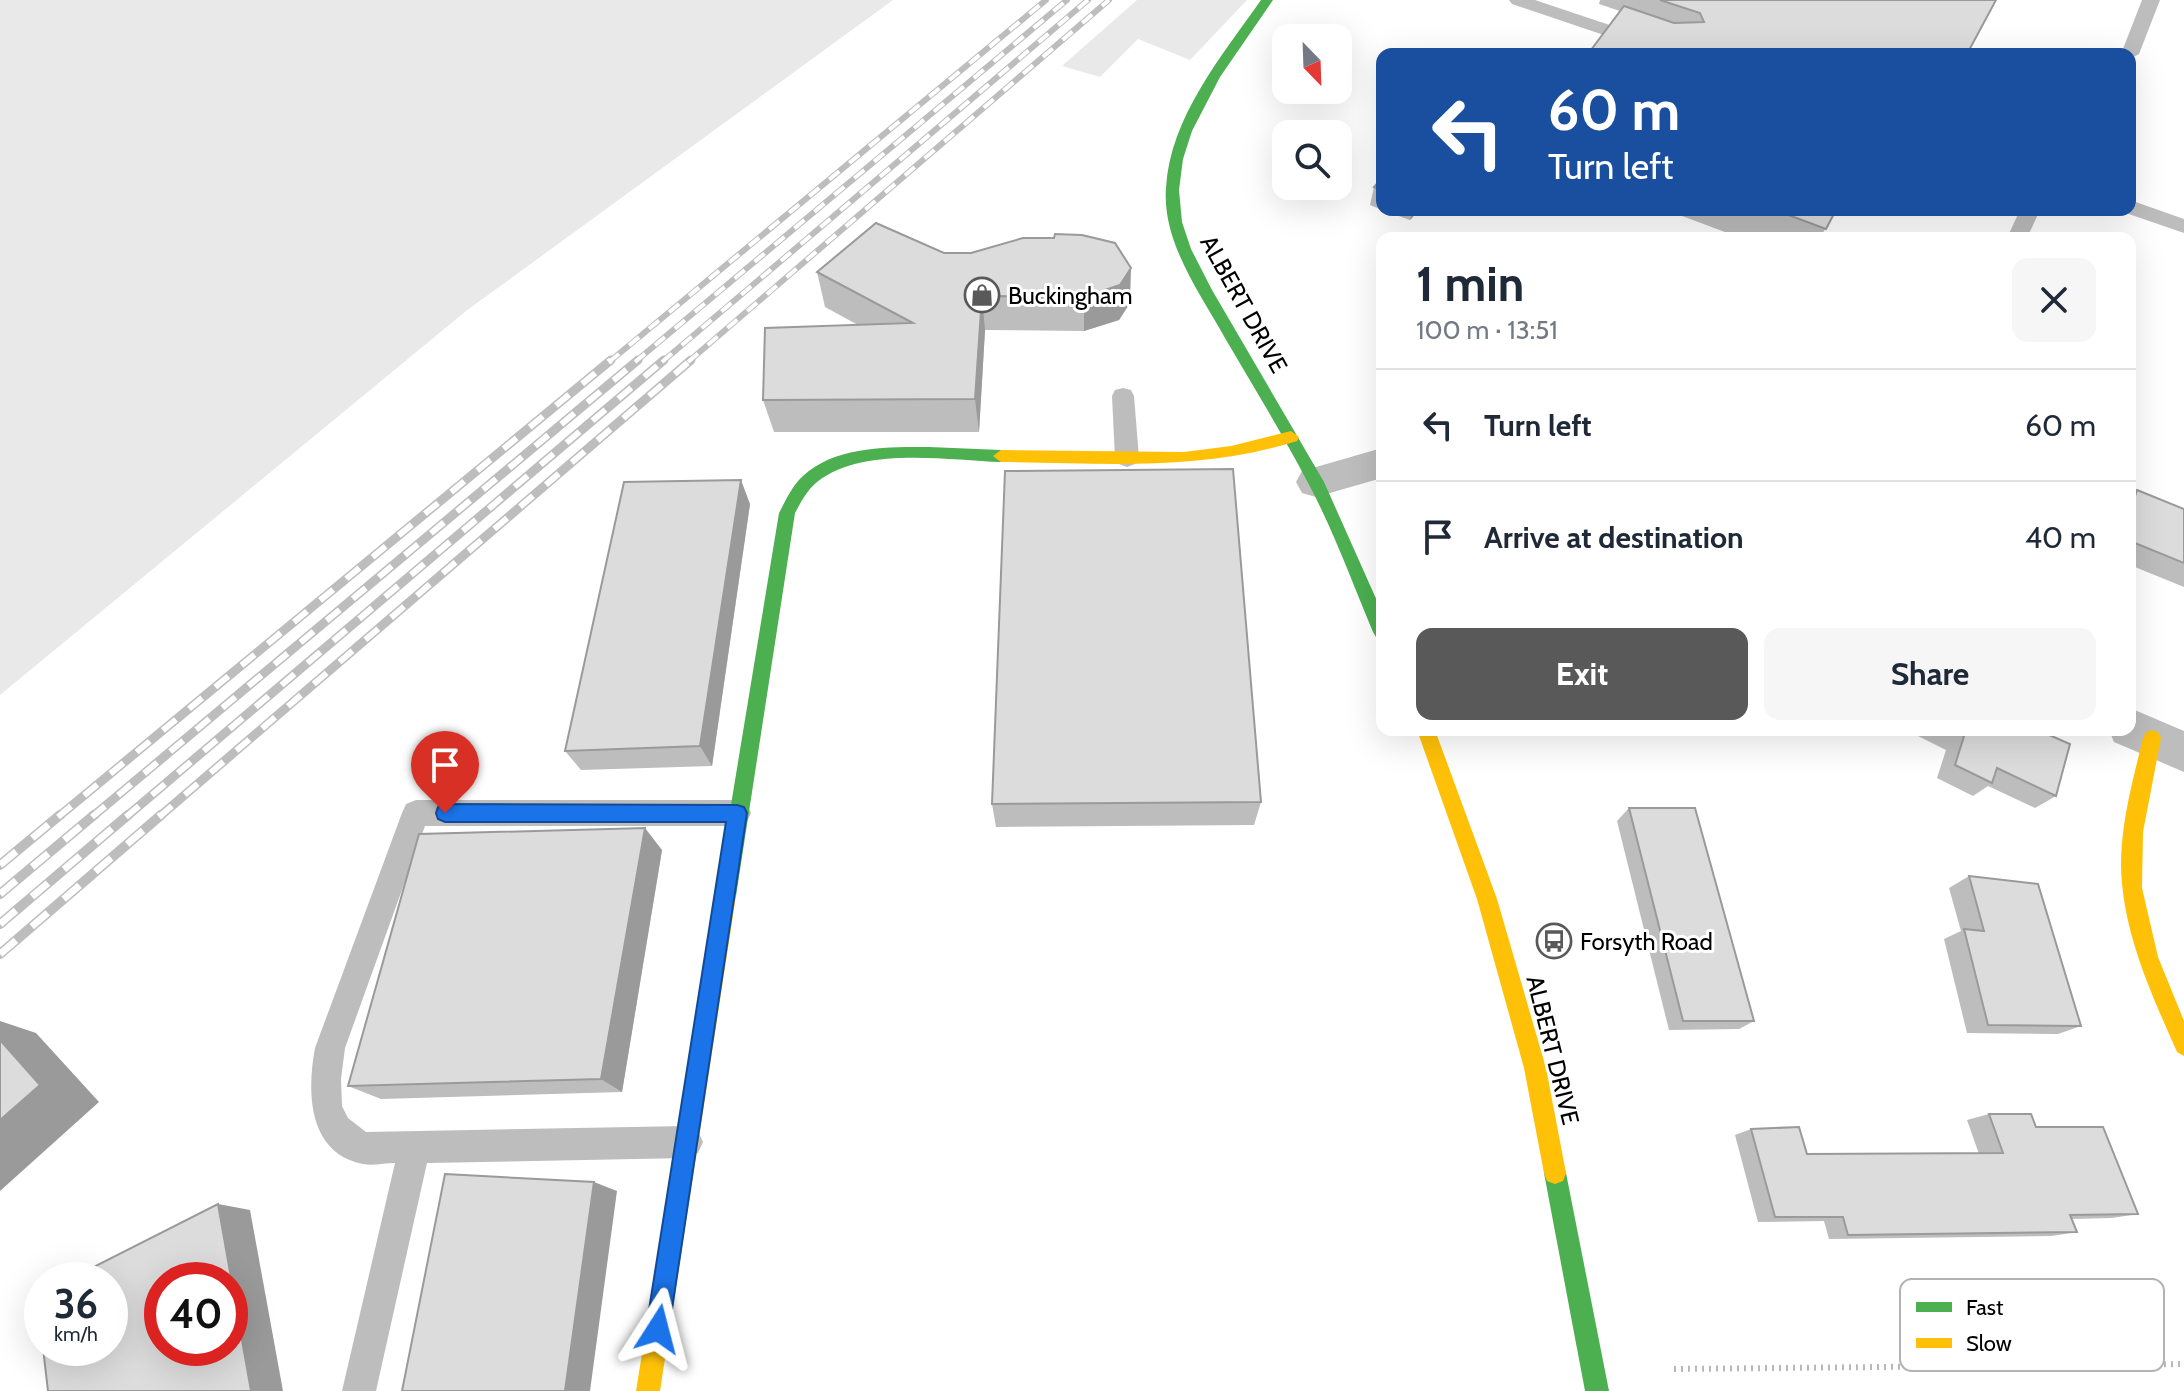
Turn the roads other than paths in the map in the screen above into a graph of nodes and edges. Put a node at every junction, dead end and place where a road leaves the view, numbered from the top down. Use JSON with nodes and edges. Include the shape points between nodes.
{"nodes":[{"id":1,"x":1267,"y":0,"type":"edge"},
{"id":2,"x":1518,"y":0,"type":"edge"},
{"id":3,"x":2151,"y":0,"type":"edge"},
{"id":4,"x":1660,"y":48,"type":"edge"},
{"id":5,"x":2132,"y":48,"type":"edge"},
{"id":6,"x":2136,"y":209,"type":"edge"},
{"id":7,"x":2184,"y":226,"type":"edge"},
{"id":8,"x":1123,"y":396,"type":"dead end"},
{"id":9,"x":1291,"y":437,"type":"junction"},
{"id":10,"x":1127,"y":458,"type":"junction"},
{"id":11,"x":1376,"y":465,"type":"edge"},
{"id":12,"x":1316,"y":482,"type":"junction"},
{"id":13,"x":1376,"y":618,"type":"edge"},
{"id":14,"x":1428,"y":736,"type":"edge"},
{"id":15,"x":2155,"y":739,"type":"edge"},
{"id":16,"x":737,"y":813,"type":"junction"},
{"id":17,"x":2184,"y":1045,"type":"edge"},
{"id":18,"x":687,"y":1142,"type":"junction"},
{"id":19,"x":414,"y":1148,"type":"junction"},
{"id":20,"x":359,"y":1391,"type":"edge"},
{"id":21,"x":648,"y":1391,"type":"edge"},
{"id":22,"x":1597,"y":1391,"type":"edge"}],
"edges":[{"from":1,"to":9,"type":"street","name":"ALBERT DRIVE","via":[[1195,105],[1180,138],[1173,174],[1175,222],[1188,258]]},
{"from":2,"to":4,"type":"lane"},
{"from":3,"to":5,"type":"lane"},
{"from":6,"to":7,"type":"lane"},
{"from":8,"to":10,"type":"lane"},
{"from":9,"to":10,"type":"street","via":[[1210,456]]},
{"from":9,"to":12,"type":"street","name":"ALBERT DRIVE"},
{"from":10,"to":16,"type":"street","via":[[872,454],[829,466],[802,484],[787,513]]},
{"from":11,"to":12,"type":"street"},
{"from":12,"to":13,"type":"street","name":"ALBERT DRIVE"},
{"from":14,"to":22,"type":"street","name":"ALBERT DRIVE","via":[[1487,899],[1535,1068]]},
{"from":15,"to":17,"type":"street","via":[[2137,808],[2131,866],[2134,898],[2157,982]]},
{"from":16,"to":18,"type":"street"},
{"from":16,"to":19,"type":"lane","via":[[416,813],[330,1048],[323,1086],[330,1120],[343,1138],[363,1148]]},
{"from":18,"to":19,"type":"lane"},
{"from":18,"to":21,"type":"street"},
{"from":19,"to":20,"type":"lane"}]}
